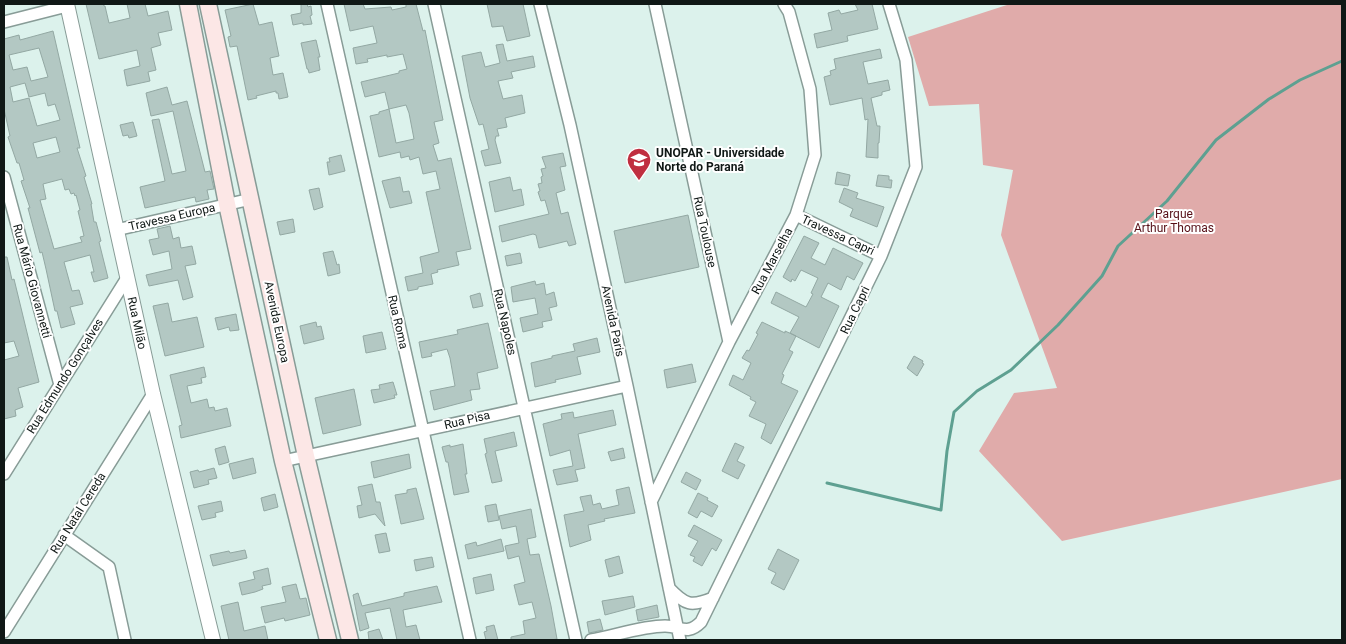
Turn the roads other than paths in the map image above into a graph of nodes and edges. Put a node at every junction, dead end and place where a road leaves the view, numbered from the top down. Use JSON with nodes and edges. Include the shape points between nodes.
{"nodes":[{"id":1,"x":188,"y":4,"type":"edge"},
{"id":2,"x":208,"y":4,"type":"edge"},
{"id":3,"x":327,"y":4,"type":"edge"},
{"id":4,"x":434,"y":4,"type":"edge"},
{"id":5,"x":540,"y":4,"type":"edge"},
{"id":6,"x":655,"y":4,"type":"edge"},
{"id":7,"x":784,"y":4,"type":"edge"},
{"id":8,"x":889,"y":4,"type":"edge"},
{"id":9,"x":67,"y":5,"type":"edge"},
{"id":10,"x":4,"y":22,"type":"edge"},
{"id":11,"x":4,"y":177,"type":"edge"},
{"id":12,"x":251,"y":199,"type":"junction"},
{"id":13,"x":227,"y":204,"type":"junction"},
{"id":14,"x":796,"y":215,"type":"junction"},
{"id":15,"x":116,"y":230,"type":"junction"},
{"id":16,"x":881,"y":256,"type":"junction"},
{"id":17,"x":127,"y":278,"type":"junction"},
{"id":18,"x":729,"y":342,"type":"junction"},
{"id":19,"x":60,"y":385,"type":"junction"},
{"id":20,"x":627,"y":386,"type":"junction"},
{"id":21,"x":153,"y":394,"type":"junction"},
{"id":22,"x":524,"y":407,"type":"junction"},
{"id":23,"x":422,"y":430,"type":"junction"},
{"id":24,"x":306,"y":456,"type":"junction"},
{"id":25,"x":283,"y":461,"type":"junction"},
{"id":26,"x":4,"y":474,"type":"edge"},
{"id":27,"x":651,"y":502,"type":"junction"},
{"id":28,"x":64,"y":535,"type":"junction"},
{"id":29,"x":668,"y":588,"type":"junction"},
{"id":30,"x":713,"y":598,"type":"junction"},
{"id":31,"x":677,"y":627,"type":"junction"},
{"id":32,"x":4,"y":632,"type":"edge"},
{"id":33,"x":125,"y":640,"type":"edge"},
{"id":34,"x":213,"y":640,"type":"edge"},
{"id":35,"x":328,"y":640,"type":"edge"},
{"id":36,"x":350,"y":640,"type":"edge"},
{"id":37,"x":470,"y":640,"type":"edge"},
{"id":38,"x":576,"y":640,"type":"edge"},
{"id":39,"x":591,"y":640,"type":"edge"},
{"id":40,"x":680,"y":640,"type":"edge"}],
"edges":[{"from":1,"to":13,"type":"main road","name":"Avenida Europa"},
{"from":2,"to":12,"type":"main road","name":"Avenida Europa"},
{"from":3,"to":23,"type":"street","name":"Rua Roma"},
{"from":4,"to":22,"type":"street","name":"Rua Napoles"},
{"from":5,"to":20,"type":"street","name":"Avenida Paris"},
{"from":6,"to":18,"type":"street","name":"Rua Toulouse"},
{"from":7,"to":14,"type":"street","name":"Rua Marselha","via":[[810,89],[815,154]]},
{"from":8,"to":16,"type":"street","name":"Rua Capri","via":[[906,60],[916,166]]},
{"from":9,"to":10,"type":"street"},
{"from":9,"to":15,"type":"street","name":"Rua Milão"},
{"from":11,"to":19,"type":"street","name":"Rua Mário Giovannetti"},
{"from":12,"to":13,"type":"street","name":"Travessa Europa"},
{"from":12,"to":24,"type":"main road","name":"Avenida Europa"},
{"from":13,"to":15,"type":"street","name":"Travessa Europa"},
{"from":13,"to":25,"type":"main road","name":"Avenida Europa"},
{"from":14,"to":16,"type":"street","name":"Travessa Capri"},
{"from":14,"to":18,"type":"street","name":"Rua Marselha"},
{"from":15,"to":17,"type":"street","name":"Rua Milão"},
{"from":16,"to":30,"type":"street","name":"Rua Capri"},
{"from":17,"to":19,"type":"street","name":"Rua Edmundo Gonçalves"},
{"from":17,"to":21,"type":"street","name":"Rua Milão"},
{"from":18,"to":27,"type":"street","name":"Rua Marselha"},
{"from":19,"to":26,"type":"street","name":"Rua Edmundo Gonçalves"},
{"from":20,"to":22,"type":"street","name":"Rua Pisa"},
{"from":20,"to":27,"type":"street","name":"Avenida Paris"},
{"from":21,"to":28,"type":"street","name":"Rua Natal Cereda"},
{"from":21,"to":34,"type":"street","name":"Rua Milão"},
{"from":22,"to":23,"type":"street","name":"Rua Pisa"},
{"from":22,"to":38,"type":"street","name":"Rua Napoles"},
{"from":23,"to":24,"type":"street","name":"Rua Pisa"},
{"from":23,"to":37,"type":"street","name":"Rua Roma"},
{"from":24,"to":25,"type":"street","name":"Rua Pisa"},
{"from":24,"to":36,"type":"main road","name":"Avenida Europa"},
{"from":25,"to":35,"type":"main road","name":"Avenida Europa"},
{"from":27,"to":29,"type":"street","name":"Avenida Paris"},
{"from":28,"to":32,"type":"street","name":"Rua Natal Cereda"},
{"from":28,"to":33,"type":"street","via":[[109,568]]},
{"from":29,"to":30,"type":"street","via":[[686,603]]},
{"from":29,"to":31,"type":"street","name":"Avenida Paris"},
{"from":30,"to":31,"type":"street","name":"Rua Capri","via":[[695,628],[685,630]]},
{"from":31,"to":39,"type":"street","name":"Rua Capri","via":[[652,628]]},
{"from":31,"to":40,"type":"street","name":"Avenida Paris"}]}
